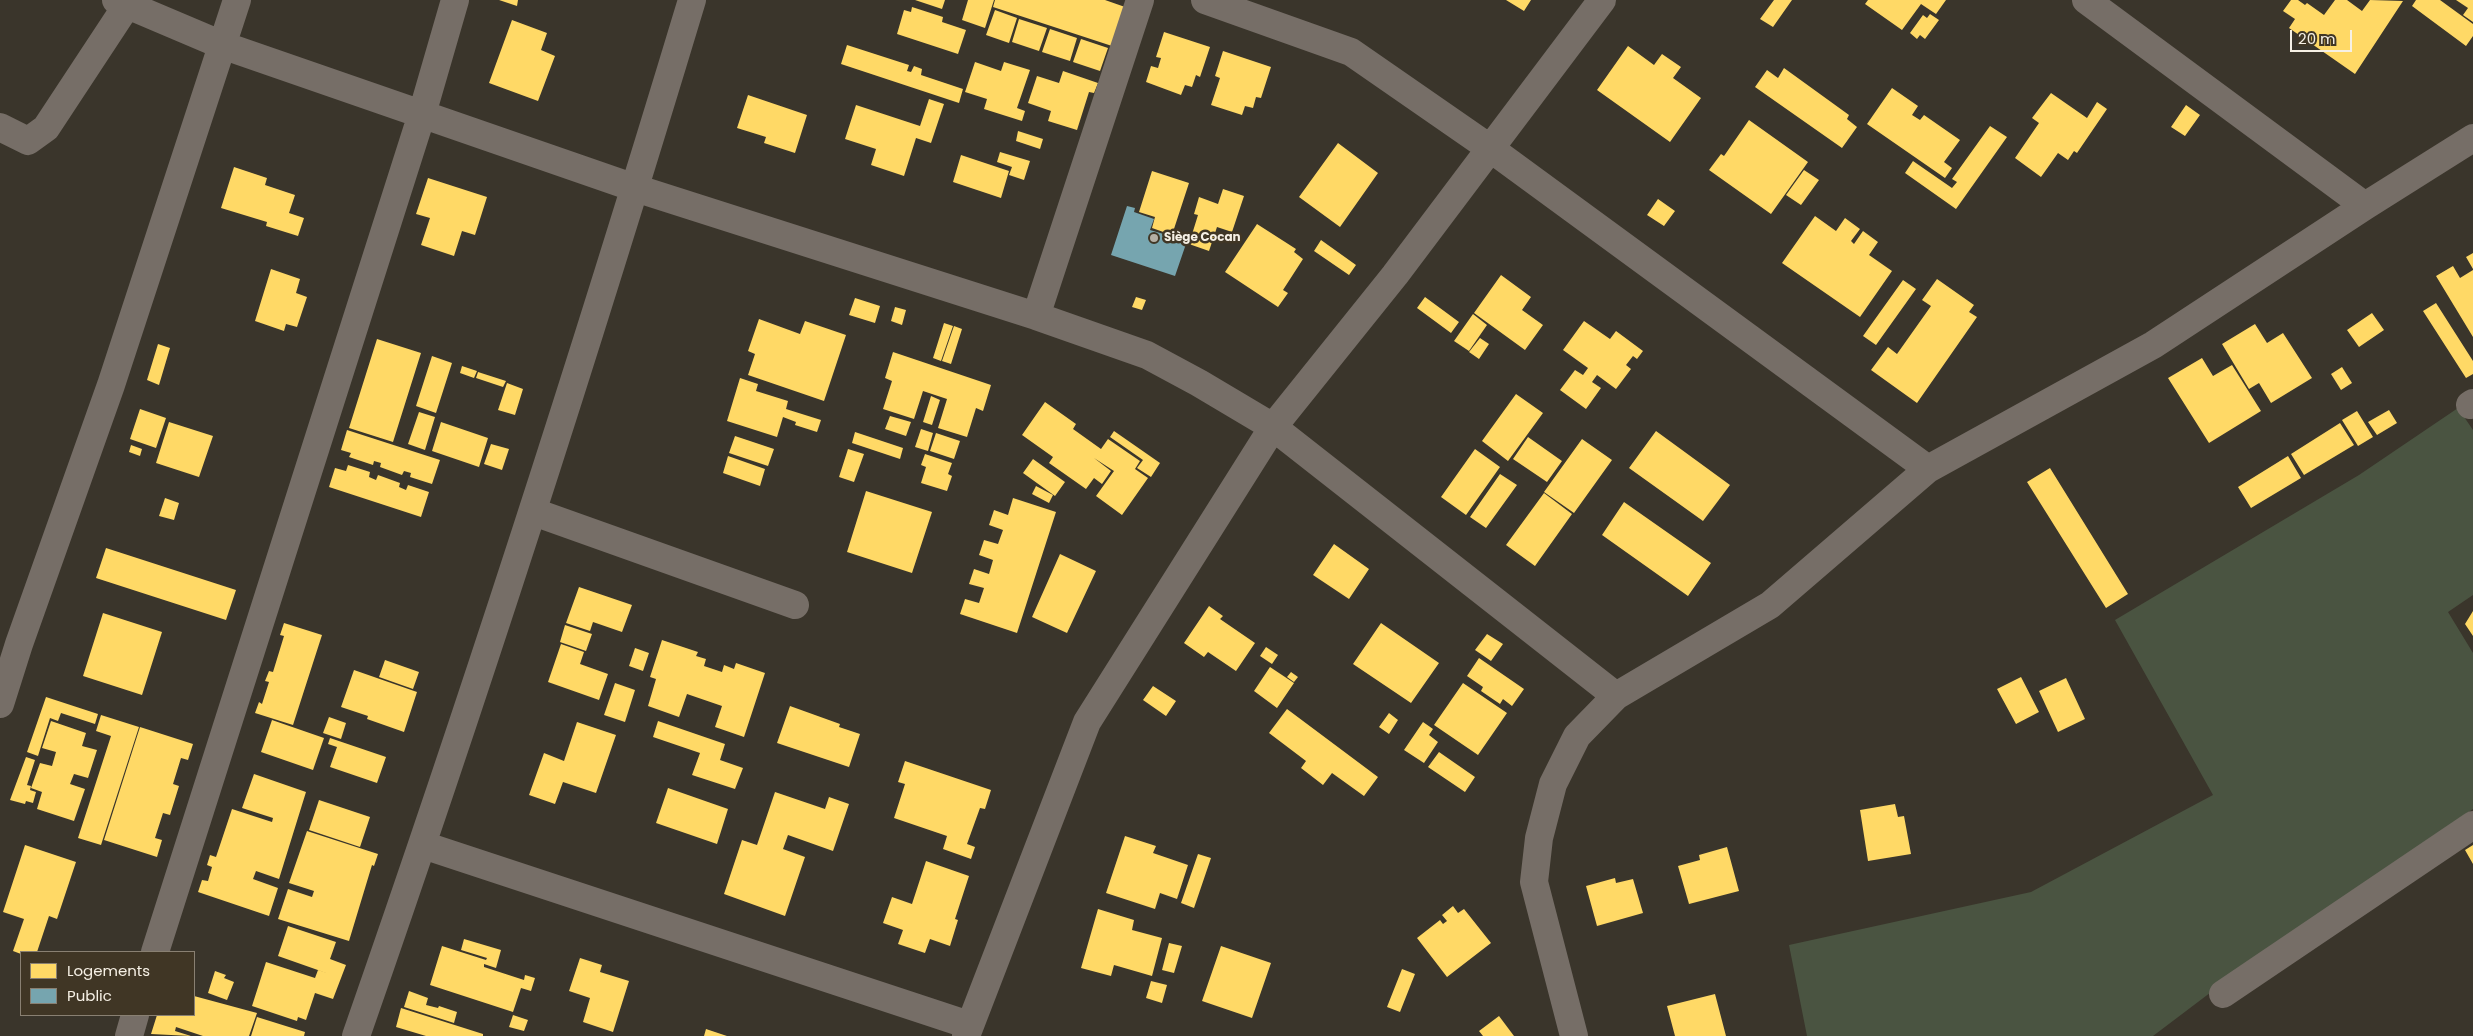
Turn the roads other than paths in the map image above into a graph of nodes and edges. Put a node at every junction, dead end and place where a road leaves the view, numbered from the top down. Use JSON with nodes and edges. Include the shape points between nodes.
{"nodes":[{"id":1,"x":237,"y":0,"type":"edge"},
{"id":2,"x":455,"y":0,"type":"edge"},
{"id":3,"x":692,"y":0,"type":"edge"},
{"id":4,"x":1140,"y":0,"type":"edge"},
{"id":5,"x":1205,"y":0,"type":"edge"},
{"id":6,"x":1602,"y":0,"type":"edge"},
{"id":7,"x":2086,"y":0,"type":"edge"},
{"id":8,"x":122,"y":2,"type":"edge"},
{"id":9,"x":222,"y":45,"type":"junction"},
{"id":10,"x":422,"y":114,"type":"junction"},
{"id":11,"x":0,"y":127,"type":"edge"},
{"id":12,"x":2473,"y":138,"type":"edge"},
{"id":13,"x":1491,"y":149,"type":"junction"},
{"id":14,"x":635,"y":188,"type":"junction"},
{"id":15,"x":2365,"y":206,"type":"junction"},
{"id":16,"x":1036,"y":316,"type":"junction"},
{"id":17,"x":1273,"y":427,"type":"junction"},
{"id":18,"x":1928,"y":469,"type":"junction"},
{"id":19,"x":534,"y":512,"type":"junction"},
{"id":20,"x":795,"y":605,"type":"dead end"},
{"id":21,"x":9,"y":635,"type":"edge"},
{"id":22,"x":1616,"y":696,"type":"junction"},
{"id":23,"x":0,"y":704,"type":"edge"},
{"id":24,"x":2473,"y":825,"type":"edge"},
{"id":25,"x":423,"y":845,"type":"junction"},
{"id":26,"x":155,"y":951,"type":"edge"},
{"id":27,"x":2223,"y":994,"type":"dead end"},
{"id":28,"x":136,"y":1016,"type":"edge"},
{"id":29,"x":968,"y":1031,"type":"edge"},
{"id":30,"x":129,"y":1036,"type":"edge"},
{"id":31,"x":356,"y":1036,"type":"edge"},
{"id":32,"x":1574,"y":1036,"type":"edge"}],
"edges":[{"from":1,"to":9,"type":"street"},
{"from":2,"to":10,"type":"street"},
{"from":3,"to":14,"type":"street"},
{"from":4,"to":16,"type":"street"},
{"from":5,"to":13,"type":"street","via":[[1351,52]]},
{"from":6,"to":13,"type":"street"},
{"from":7,"to":15,"type":"street"},
{"from":8,"to":9,"type":"street"},
{"from":8,"to":11,"type":"street","via":[[46,128],[28,141]]},
{"from":9,"to":10,"type":"street"},
{"from":9,"to":21,"type":"street","via":[[111,385]]},
{"from":10,"to":14,"type":"street"},
{"from":10,"to":26,"type":"street"},
{"from":12,"to":15,"type":"street"},
{"from":13,"to":17,"type":"street"},
{"from":13,"to":18,"type":"street"},
{"from":14,"to":16,"type":"street"},
{"from":14,"to":19,"type":"street"},
{"from":15,"to":18,"type":"street","via":[[2153,345]]},
{"from":16,"to":17,"type":"street","via":[[1147,355]]},
{"from":17,"to":22,"type":"street"},
{"from":17,"to":29,"type":"street","via":[[1087,722]]},
{"from":18,"to":22,"type":"street","via":[[1770,605]]},
{"from":19,"to":20,"type":"street"},
{"from":19,"to":25,"type":"street"},
{"from":21,"to":23,"type":"street"},
{"from":22,"to":32,"type":"street","via":[[1577,736],[1553,784],[1539,838],[1534,882]]},
{"from":24,"to":27,"type":"street"},
{"from":25,"to":29,"type":"street"},
{"from":25,"to":31,"type":"street"},
{"from":28,"to":30,"type":"street"}]}
